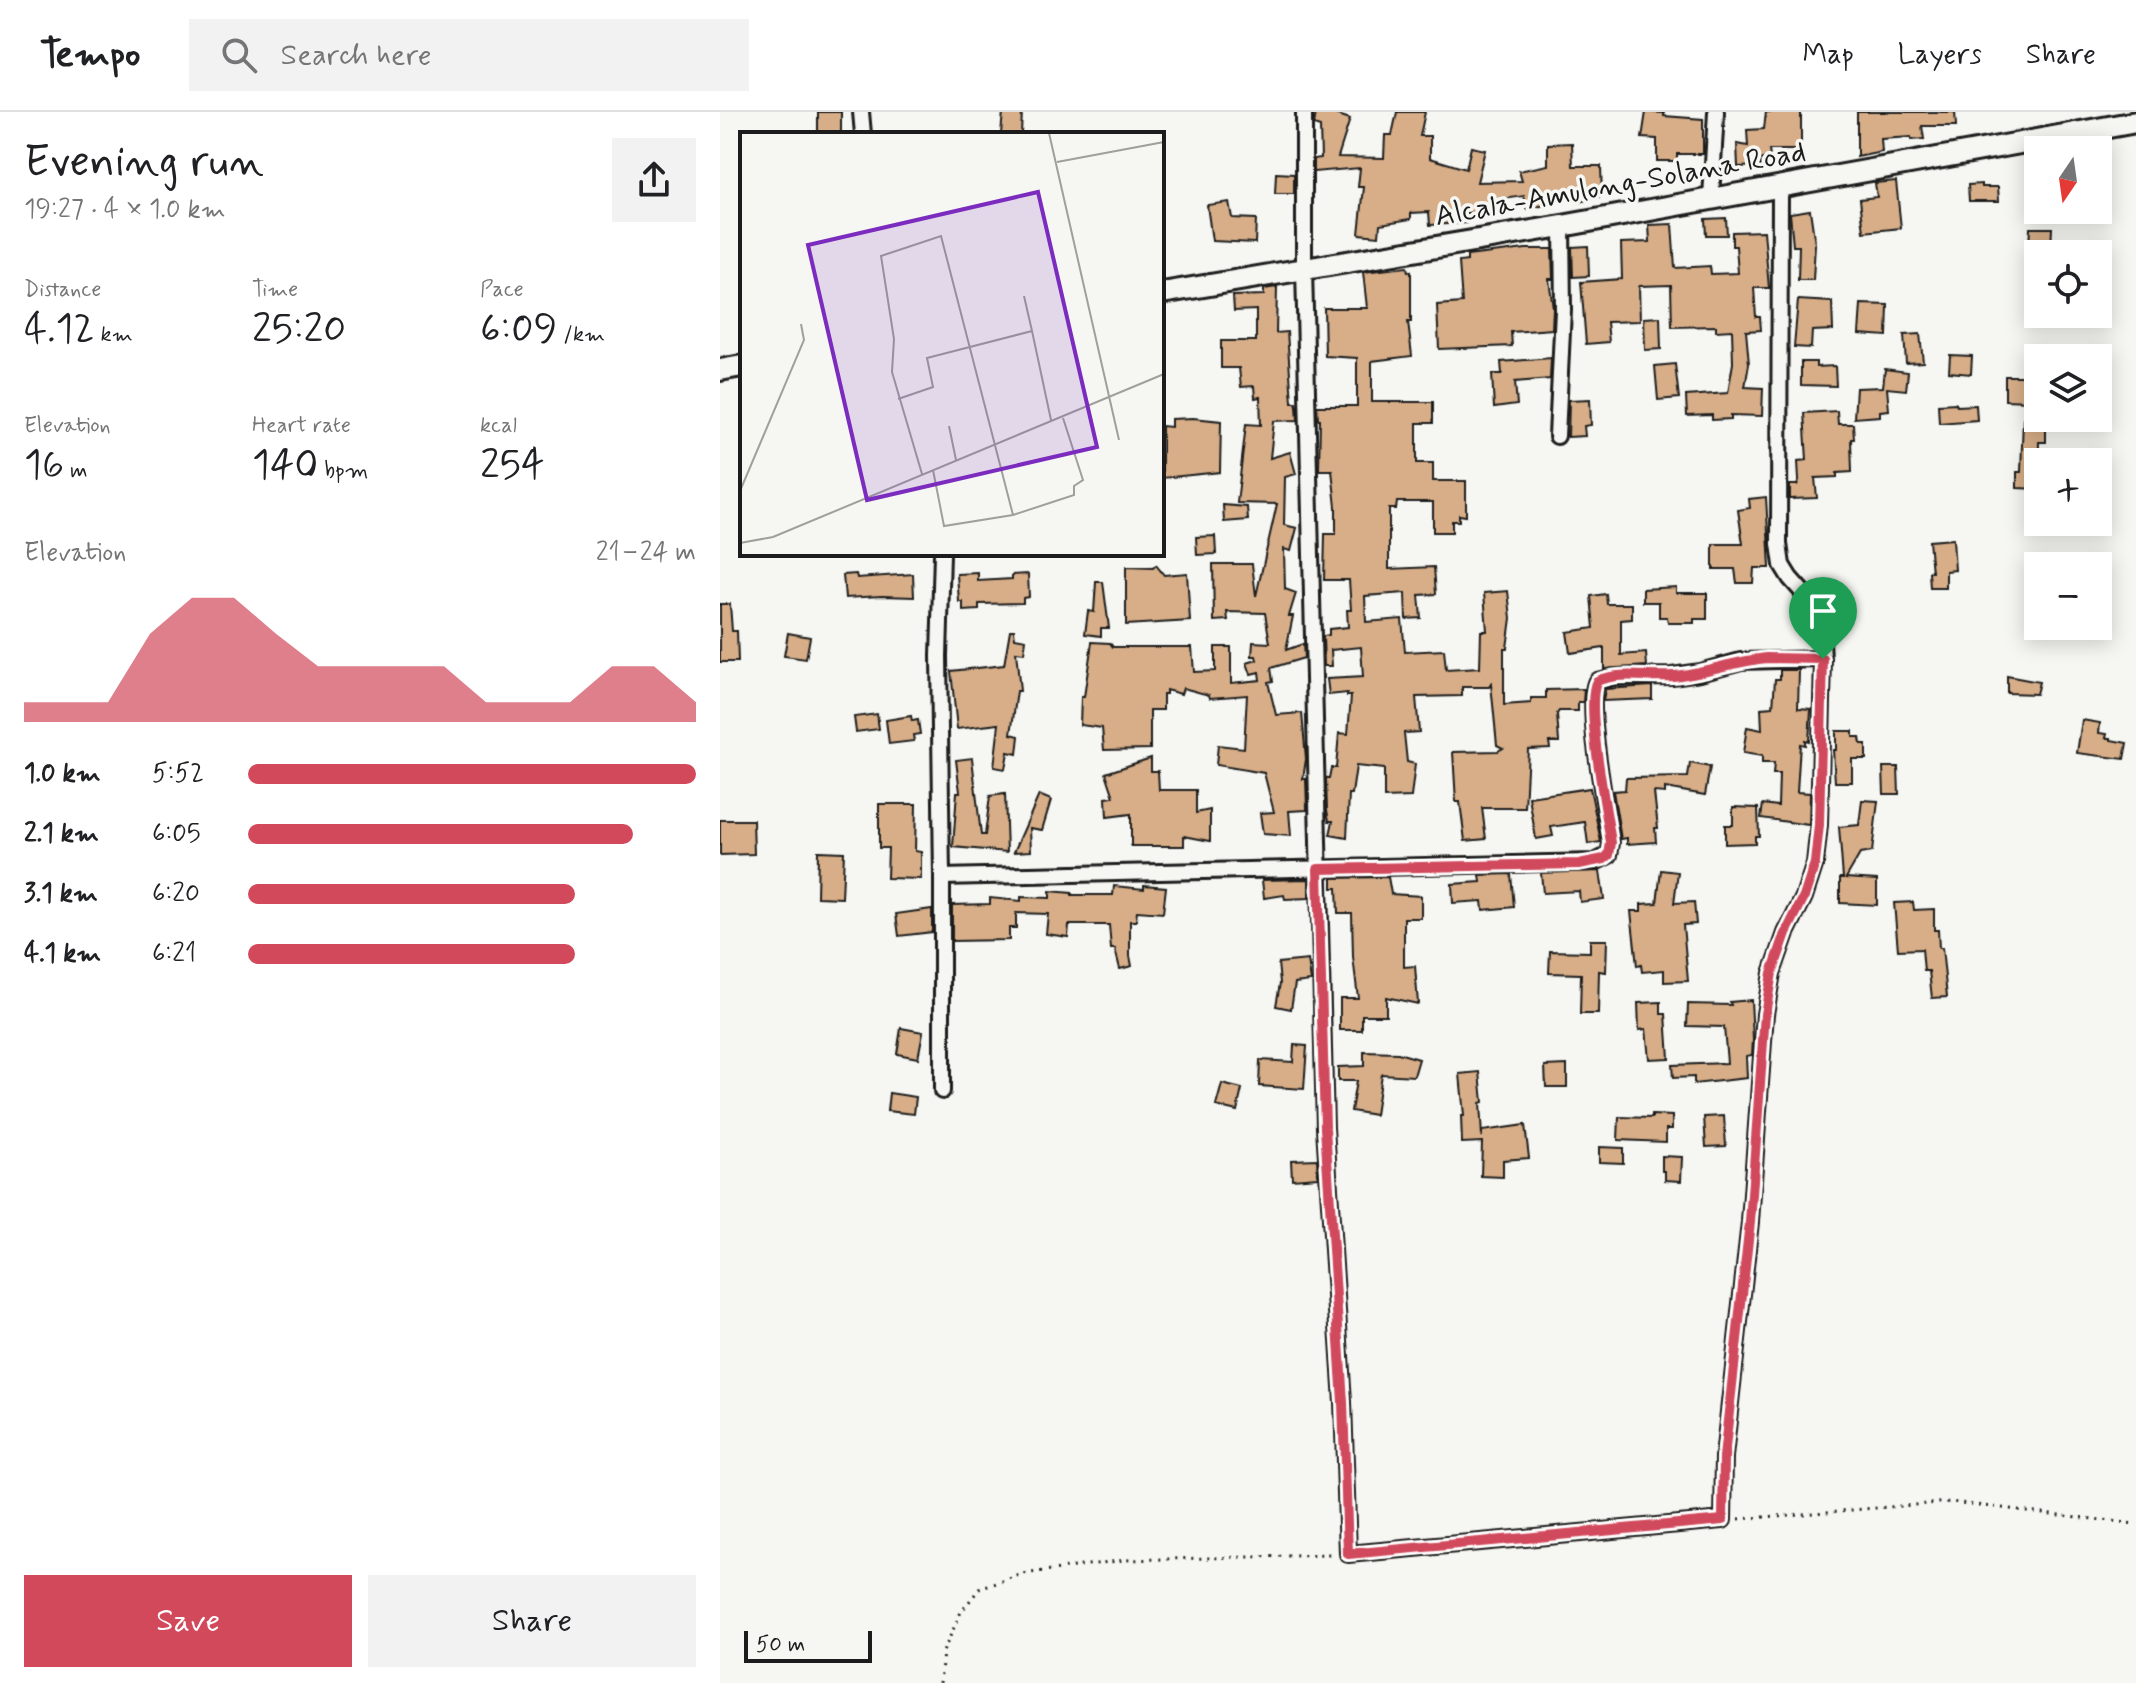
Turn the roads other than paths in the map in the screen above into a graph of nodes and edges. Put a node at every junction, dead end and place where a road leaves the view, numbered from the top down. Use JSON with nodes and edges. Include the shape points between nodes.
{"nodes":[{"id":1,"x":861,"y":112,"type":"edge"},
{"id":2,"x":1304,"y":112,"type":"edge"},
{"id":3,"x":1716,"y":112,"type":"edge"},
{"id":4,"x":2136,"y":122,"type":"edge"},
{"id":5,"x":863,"y":132,"type":"edge"},
{"id":6,"x":1780,"y":185,"type":"junction"},
{"id":7,"x":1711,"y":198,"type":"junction"},
{"id":8,"x":1562,"y":226,"type":"junction"},
{"id":9,"x":1304,"y":269,"type":"junction"},
{"id":10,"x":1164,"y":293,"type":"edge"},
{"id":11,"x":740,"y":366,"type":"edge"},
{"id":12,"x":720,"y":370,"type":"edge"},
{"id":13,"x":1557,"y":436,"type":"dead end"},
{"id":14,"x":942,"y":556,"type":"edge"},
{"id":15,"x":1823,"y":659,"type":"junction"},
{"id":16,"x":1318,"y":869,"type":"junction"},
{"id":17,"x":942,"y":877,"type":"junction"},
{"id":18,"x":942,"y":1091,"type":"dead end"}],
"edges":[{"from":1,"to":5,"type":"street"},
{"from":2,"to":9,"type":"street"},
{"from":3,"to":7,"type":"street"},
{"from":4,"to":6,"type":"main road","name":"Alcala-Amulong-Solana Road"},
{"from":6,"to":7,"type":"main road","name":"Alcala-Amulong-Solana Road"},
{"from":6,"to":15,"type":"street","via":[[1779,544],[1782,565],[1814,605]]},
{"from":7,"to":8,"type":"main road","name":"Alcala-Amulong-Solana Road"},
{"from":8,"to":9,"type":"main road","name":"Alcala-Amulong-Solana Road"},
{"from":8,"to":13,"type":"street"},
{"from":9,"to":10,"type":"main road","name":"Alcala-Amulong-Solana Road"},
{"from":9,"to":16,"type":"street"},
{"from":11,"to":12,"type":"main road"},
{"from":14,"to":17,"type":"street"},
{"from":15,"to":16,"type":"street","via":[[1741,661],[1672,676],[1597,681],[1594,710],[1611,843],[1604,859],[1579,864]]},
{"from":15,"to":16,"type":"street","via":[[1815,863],[1772,973],[1765,1014],[1750,1222],[1724,1457],[1723,1520],[1348,1554],[1325,1128]]},
{"from":16,"to":17,"type":"street"},
{"from":17,"to":18,"type":"street"}]}
